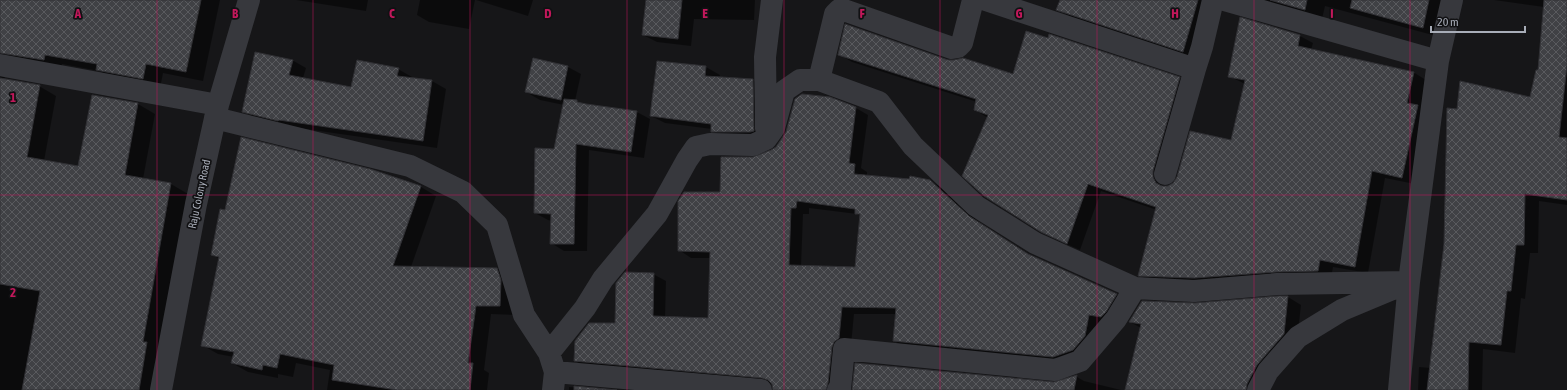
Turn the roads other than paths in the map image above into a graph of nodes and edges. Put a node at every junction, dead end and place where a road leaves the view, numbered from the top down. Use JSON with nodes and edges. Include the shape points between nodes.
{"nodes":[{"id":1,"x":249,"y":0,"type":"edge"},
{"id":2,"x":772,"y":0,"type":"edge"},
{"id":3,"x":973,"y":0,"type":"edge"},
{"id":4,"x":986,"y":0,"type":"edge"},
{"id":5,"x":1213,"y":0,"type":"edge"},
{"id":6,"x":1224,"y":0,"type":"edge"},
{"id":7,"x":1452,"y":0,"type":"edge"},
{"id":8,"x":1438,"y":61,"type":"junction"},
{"id":9,"x":0,"y":65,"type":"edge"},
{"id":10,"x":1195,"y":69,"type":"junction"},
{"id":11,"x":819,"y":80,"type":"junction"},
{"id":12,"x":217,"y":111,"type":"junction"},
{"id":13,"x":766,"y":139,"type":"junction"},
{"id":14,"x":1165,"y":174,"type":"dead end"},
{"id":15,"x":1409,"y":282,"type":"junction"},
{"id":16,"x":1135,"y":288,"type":"junction"},
{"id":17,"x":552,"y":372,"type":"edge"},
{"id":18,"x":161,"y":390,"type":"edge"},
{"id":19,"x":761,"y":390,"type":"edge"},
{"id":20,"x":838,"y":390,"type":"edge"},
{"id":21,"x":1258,"y":390,"type":"edge"},
{"id":22,"x":1399,"y":390,"type":"edge"}],
"edges":[{"from":1,"to":12,"type":"street","name":"Raju Colony Road"},
{"from":2,"to":13,"type":"street","via":[[765,58]]},
{"from":3,"to":11,"type":"street","via":[[962,43],[952,48],[839,10],[835,14]]},
{"from":4,"to":10,"type":"street"},
{"from":5,"to":10,"type":"street"},
{"from":6,"to":8,"type":"street"},
{"from":7,"to":8,"type":"street"},
{"from":8,"to":15,"type":"street"},
{"from":9,"to":12,"type":"street"},
{"from":10,"to":14,"type":"street"},
{"from":11,"to":13,"type":"street","via":[[800,80],[784,91],[774,128]]},
{"from":11,"to":16,"type":"street","via":[[879,102],[913,146],[976,206],[1035,243]]},
{"from":12,"to":17,"type":"street","via":[[410,166],[463,192],[497,225],[524,315]]},
{"from":12,"to":18,"type":"street","name":"Raju Colony Road","via":[[196,204]]},
{"from":13,"to":17,"type":"street","via":[[753,145],[710,144],[696,147],[686,160],[657,214],[603,279]]},
{"from":15,"to":16,"type":"street","via":[[1276,284],[1194,292]]},
{"from":15,"to":21,"type":"street","via":[[1342,310],[1298,337],[1268,371]]},
{"from":15,"to":22,"type":"street"},
{"from":16,"to":20,"type":"street","via":[[1116,318],[1080,361],[1055,370],[844,349]]},
{"from":17,"to":19,"type":"street"}]}
